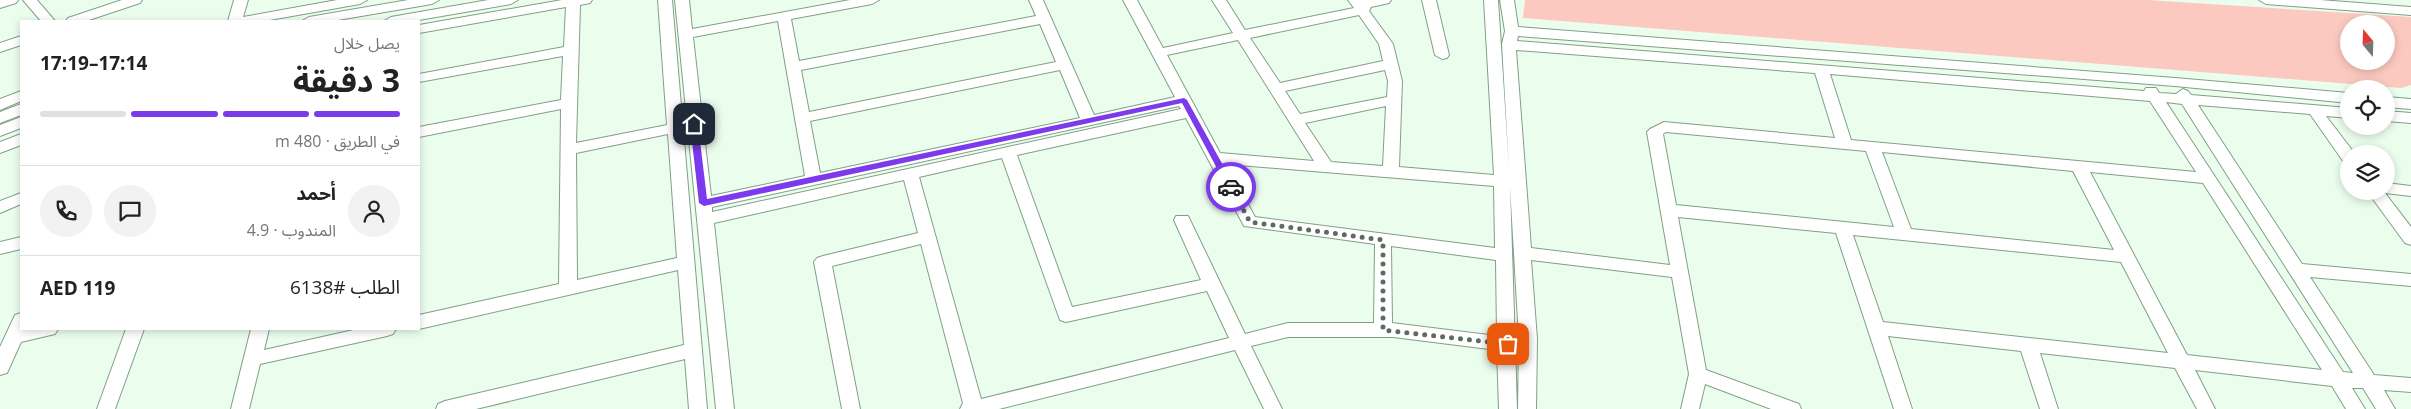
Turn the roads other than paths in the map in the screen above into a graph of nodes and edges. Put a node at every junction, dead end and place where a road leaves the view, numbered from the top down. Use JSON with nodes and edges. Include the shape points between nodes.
{"nodes":[{"id":1,"x":11,"y":0,"type":"edge"},
{"id":2,"x":30,"y":0,"type":"edge"},
{"id":3,"x":135,"y":0,"type":"edge"},
{"id":4,"x":241,"y":0,"type":"edge"},
{"id":5,"x":360,"y":0,"type":"edge"},
{"id":6,"x":432,"y":0,"type":"edge"},
{"id":7,"x":511,"y":0,"type":"edge"},
{"id":8,"x":665,"y":0,"type":"edge"},
{"id":9,"x":682,"y":0,"type":"edge"},
{"id":10,"x":872,"y":0,"type":"edge"},
{"id":11,"x":1036,"y":0,"type":"edge"},
{"id":12,"x":1130,"y":0,"type":"edge"},
{"id":13,"x":1219,"y":0,"type":"edge"},
{"id":14,"x":1384,"y":0,"type":"edge"},
{"id":15,"x":1429,"y":0,"type":"edge"},
{"id":16,"x":1491,"y":0,"type":"edge"},
{"id":17,"x":1507,"y":0,"type":"edge"},
{"id":18,"x":2266,"y":0,"type":"edge"},
{"id":19,"x":2400,"y":0,"type":"edge"},
{"id":20,"x":579,"y":1,"type":"edge"},
{"id":21,"x":2411,"y":1,"type":"edge"},
{"id":22,"x":333,"y":3,"type":"edge"},
{"id":23,"x":0,"y":4,"type":"edge"},
{"id":24,"x":1359,"y":5,"type":"edge"},
{"id":25,"x":451,"y":11,"type":"junction"},
{"id":26,"x":2411,"y":11,"type":"edge"},
{"id":27,"x":279,"y":15,"type":"junction"},
{"id":28,"x":784,"y":16,"type":"junction"},
{"id":29,"x":1044,"y":19,"type":"junction"},
{"id":30,"x":47,"y":20,"type":"edge"},
{"id":31,"x":76,"y":20,"type":"edge"},
{"id":32,"x":235,"y":20,"type":"edge"},
{"id":33,"x":248,"y":20,"type":"edge"},
{"id":34,"x":263,"y":20,"type":"edge"},
{"id":35,"x":315,"y":20,"type":"edge"},
{"id":36,"x":397,"y":20,"type":"edge"},
{"id":37,"x":420,"y":21,"type":"edge"},
{"id":38,"x":420,"y":29,"type":"edge"},
{"id":39,"x":685,"y":34,"type":"junction"},
{"id":40,"x":1240,"y":36,"type":"junction"},
{"id":41,"x":1511,"y":37,"type":"junction"},
{"id":42,"x":20,"y":40,"type":"edge"},
{"id":43,"x":0,"y":48,"type":"edge"},
{"id":44,"x":570,"y":50,"type":"junction"},
{"id":45,"x":1158,"y":53,"type":"junction"},
{"id":46,"x":1442,"y":55,"type":"dead end"},
{"id":47,"x":1391,"y":64,"type":"junction"},
{"id":48,"x":1065,"y":65,"type":"junction"},
{"id":49,"x":793,"y":67,"type":"junction"},
{"id":50,"x":1821,"y":69,"type":"junction"},
{"id":51,"x":420,"y":78,"type":"edge"},
{"id":52,"x":2142,"y":80,"type":"junction"},
{"id":53,"x":2175,"y":82,"type":"junction"},
{"id":54,"x":1275,"y":89,"type":"junction"},
{"id":55,"x":20,"y":96,"type":"edge"},
{"id":56,"x":2155,"y":97,"type":"junction"},
{"id":57,"x":2340,"y":97,"type":"edge"},
{"id":58,"x":2186,"y":99,"type":"junction"},
{"id":59,"x":1394,"y":100,"type":"junction"},
{"id":60,"x":568,"y":103,"type":"junction"},
{"id":61,"x":2395,"y":103,"type":"edge"},
{"id":62,"x":2411,"y":104,"type":"edge"},
{"id":63,"x":0,"y":105,"type":"edge"},
{"id":64,"x":1187,"y":106,"type":"junction"},
{"id":65,"x":20,"y":109,"type":"edge"},
{"id":66,"x":2314,"y":110,"type":"junction"},
{"id":67,"x":2340,"y":112,"type":"edge"},
{"id":68,"x":2395,"y":117,"type":"edge"},
{"id":69,"x":0,"y":118,"type":"edge"},
{"id":70,"x":802,"y":118,"type":"junction"},
{"id":71,"x":2411,"y":118,"type":"edge"},
{"id":72,"x":1295,"y":120,"type":"junction"},
{"id":73,"x":1089,"y":121,"type":"junction"},
{"id":74,"x":20,"y":122,"type":"edge"},
{"id":75,"x":675,"y":128,"type":"junction"},
{"id":76,"x":0,"y":131,"type":"edge"},
{"id":77,"x":420,"y":132,"type":"edge"},
{"id":78,"x":20,"y":139,"type":"edge"},
{"id":79,"x":1845,"y":144,"type":"junction"},
{"id":80,"x":2340,"y":145,"type":"edge"},
{"id":81,"x":1872,"y":147,"type":"junction"},
{"id":82,"x":0,"y":148,"type":"edge"},
{"id":83,"x":568,"y":150,"type":"junction"},
{"id":84,"x":1008,"y":152,"type":"junction"},
{"id":85,"x":1215,"y":158,"type":"junction"},
{"id":86,"x":1326,"y":167,"type":"junction"},
{"id":87,"x":2079,"y":167,"type":"junction"},
{"id":88,"x":1391,"y":172,"type":"junction"},
{"id":89,"x":910,"y":174,"type":"junction"},
{"id":90,"x":2208,"y":178,"type":"junction"},
{"id":91,"x":813,"y":179,"type":"junction"},
{"id":92,"x":1502,"y":181,"type":"junction"},
{"id":93,"x":2395,"y":189,"type":"edge"},
{"id":94,"x":2411,"y":191,"type":"edge"},
{"id":95,"x":20,"y":198,"type":"edge"},
{"id":96,"x":723,"y":199,"type":"junction"},
{"id":97,"x":2382,"y":200,"type":"edge"},
{"id":98,"x":762,"y":206,"type":"junction"},
{"id":99,"x":0,"y":207,"type":"edge"},
{"id":100,"x":1669,"y":210,"type":"junction"},
{"id":101,"x":704,"y":211,"type":"junction"},
{"id":102,"x":1182,"y":220,"type":"dead end"},
{"id":103,"x":1842,"y":229,"type":"junction"},
{"id":104,"x":1905,"y":235,"type":"junction"},
{"id":105,"x":927,"y":237,"type":"junction"},
{"id":106,"x":2411,"y":239,"type":"edge"},
{"id":107,"x":1383,"y":240,"type":"junction"},
{"id":108,"x":20,"y":244,"type":"edge"},
{"id":109,"x":0,"y":248,"type":"edge"},
{"id":110,"x":1523,"y":253,"type":"junction"},
{"id":111,"x":1505,"y":255,"type":"junction"},
{"id":112,"x":2126,"y":257,"type":"junction"},
{"id":113,"x":686,"y":262,"type":"junction"},
{"id":114,"x":2297,"y":270,"type":"junction"},
{"id":115,"x":1680,"y":272,"type":"junction"},
{"id":116,"x":2411,"y":280,"type":"edge"},
{"id":117,"x":1212,"y":284,"type":"junction"},
{"id":118,"x":568,"y":288,"type":"junction"},
{"id":119,"x":420,"y":322,"type":"edge"},
{"id":120,"x":18,"y":328,"type":"edge"},
{"id":121,"x":1877,"y":328,"type":"junction"},
{"id":122,"x":135,"y":330,"type":"edge"},
{"id":123,"x":260,"y":330,"type":"edge"},
{"id":124,"x":383,"y":330,"type":"edge"},
{"id":125,"x":1383,"y":330,"type":"junction"},
{"id":126,"x":1241,"y":342,"type":"junction"},
{"id":127,"x":1508,"y":344,"type":"junction"},
{"id":128,"x":2028,"y":345,"type":"junction"},
{"id":129,"x":693,"y":350,"type":"junction"},
{"id":130,"x":253,"y":359,"type":"junction"},
{"id":131,"x":2179,"y":361,"type":"junction"},
{"id":132,"x":0,"y":368,"type":"edge"},
{"id":133,"x":1698,"y":374,"type":"junction"},
{"id":134,"x":2337,"y":379,"type":"junction"},
{"id":135,"x":2368,"y":380,"type":"junction"},
{"id":136,"x":2411,"y":385,"type":"edge"},
{"id":137,"x":971,"y":408,"type":"edge"},
{"id":138,"x":106,"y":409,"type":"edge"},
{"id":139,"x":240,"y":409,"type":"edge"},
{"id":140,"x":445,"y":409,"type":"edge"},
{"id":141,"x":698,"y":409,"type":"edge"},
{"id":142,"x":725,"y":409,"type":"edge"},
{"id":143,"x":851,"y":409,"type":"edge"},
{"id":144,"x":1273,"y":409,"type":"edge"},
{"id":145,"x":1508,"y":409,"type":"edge"},
{"id":146,"x":1527,"y":409,"type":"edge"},
{"id":147,"x":1690,"y":409,"type":"edge"},
{"id":148,"x":1792,"y":409,"type":"edge"},
{"id":149,"x":1903,"y":409,"type":"edge"},
{"id":150,"x":2049,"y":409,"type":"edge"},
{"id":151,"x":2206,"y":409,"type":"edge"},
{"id":152,"x":2356,"y":409,"type":"edge"},
{"id":153,"x":2386,"y":409,"type":"edge"}],
"edges":[{"from":1,"to":23,"type":"street"},
{"from":2,"to":30,"type":"street"},
{"from":3,"to":31,"type":"street"},
{"from":4,"to":32,"type":"street"},
{"from":5,"to":22,"type":"street"},
{"from":6,"to":35,"type":"street"},
{"from":7,"to":25,"type":"street"},
{"from":8,"to":75,"type":"street"},
{"from":9,"to":39,"type":"street"},
{"from":10,"to":28,"type":"street"},
{"from":11,"to":29,"type":"street"},
{"from":12,"to":45,"type":"street"},
{"from":13,"to":40,"type":"street"},
{"from":14,"to":24,"type":"street"},
{"from":15,"to":46,"type":"street"},
{"from":16,"to":92,"type":"street"},
{"from":17,"to":41,"type":"street"},
{"from":18,"to":26,"type":"street"},
{"from":19,"to":21,"type":"street"},
{"from":20,"to":38,"type":"street"},
{"from":20,"to":44,"type":"street"},
{"from":22,"to":27,"type":"street"},
{"from":24,"to":40,"type":"street"},
{"from":24,"to":47,"type":"street","via":[[1386,44]]},
{"from":25,"to":36,"type":"street"},
{"from":25,"to":37,"type":"street"},
{"from":27,"to":33,"type":"street"},
{"from":27,"to":34,"type":"street"},
{"from":28,"to":39,"type":"street"},
{"from":28,"to":49,"type":"street"},
{"from":29,"to":48,"type":"street"},
{"from":29,"to":49,"type":"street"},
{"from":39,"to":101,"type":"street"},
{"from":40,"to":45,"type":"street"},
{"from":40,"to":54,"type":"street"},
{"from":41,"to":50,"type":"street","via":[[1531,48]]},
{"from":41,"to":52,"type":"street"},
{"from":41,"to":110,"type":"street"},
{"from":42,"to":43,"type":"street"},
{"from":44,"to":51,"type":"street"},
{"from":44,"to":60,"type":"street"},
{"from":45,"to":64,"type":"street"},
{"from":47,"to":54,"type":"street"},
{"from":47,"to":59,"type":"street","via":[[1395,81]]},
{"from":48,"to":70,"type":"street"},
{"from":48,"to":73,"type":"street"},
{"from":49,"to":70,"type":"street"},
{"from":50,"to":56,"type":"street"},
{"from":50,"to":79,"type":"street"},
{"from":52,"to":53,"type":"street"},
{"from":52,"to":56,"type":"street"},
{"from":53,"to":57,"type":"street"},
{"from":53,"to":58,"type":"street"},
{"from":54,"to":72,"type":"street"},
{"from":55,"to":63,"type":"street"},
{"from":56,"to":58,"type":"street"},
{"from":56,"to":90,"type":"street"},
{"from":58,"to":66,"type":"street"},
{"from":58,"to":114,"type":"street"},
{"from":59,"to":72,"type":"street"},
{"from":59,"to":88,"type":"street"},
{"from":60,"to":77,"type":"street"},
{"from":60,"to":83,"type":"street"},
{"from":61,"to":62,"type":"street"},
{"from":64,"to":73,"type":"street"},
{"from":64,"to":84,"type":"street"},
{"from":64,"to":85,"type":"street"},
{"from":65,"to":69,"type":"street"},
{"from":66,"to":67,"type":"street"},
{"from":66,"to":80,"type":"street"},
{"from":68,"to":71,"type":"street"},
{"from":70,"to":91,"type":"street"},
{"from":72,"to":86,"type":"street"},
{"from":73,"to":91,"type":"street"},
{"from":74,"to":76,"type":"street"},
{"from":75,"to":83,"type":"street"},
{"from":75,"to":113,"type":"street"},
{"from":78,"to":82,"type":"street"},
{"from":79,"to":81,"type":"street"},
{"from":79,"to":100,"type":"street","via":[[1664,127],[1655,132]]},
{"from":81,"to":87,"type":"street"},
{"from":81,"to":104,"type":"street"},
{"from":83,"to":118,"type":"street"},
{"from":84,"to":89,"type":"street"},
{"from":84,"to":117,"type":"street","via":[[1066,315]]},
{"from":85,"to":86,"type":"street"},
{"from":85,"to":107,"type":"street","via":[[1250,222]]},
{"from":86,"to":88,"type":"street"},
{"from":87,"to":90,"type":"street"},
{"from":87,"to":112,"type":"street"},
{"from":88,"to":92,"type":"street"},
{"from":89,"to":98,"type":"street"},
{"from":89,"to":105,"type":"street"},
{"from":90,"to":134,"type":"street"},
{"from":91,"to":96,"type":"street"},
{"from":92,"to":111,"type":"street"},
{"from":93,"to":94,"type":"street"},
{"from":95,"to":99,"type":"street"},
{"from":96,"to":98,"type":"street"},
{"from":96,"to":101,"type":"street"},
{"from":97,"to":106,"type":"street"},
{"from":98,"to":101,"type":"street"},
{"from":100,"to":103,"type":"street"},
{"from":100,"to":115,"type":"street"},
{"from":101,"to":142,"type":"street"},
{"from":102,"to":117,"type":"street"},
{"from":103,"to":104,"type":"street"},
{"from":103,"to":121,"type":"street"},
{"from":104,"to":112,"type":"street"},
{"from":105,"to":137,"type":"street"},
{"from":105,"to":143,"type":"street","via":[[823,262]]},
{"from":107,"to":111,"type":"street"},
{"from":107,"to":125,"type":"street"},
{"from":108,"to":109,"type":"street"},
{"from":110,"to":115,"type":"street"},
{"from":110,"to":146,"type":"street","via":[[1528,339]]},
{"from":111,"to":127,"type":"street"},
{"from":112,"to":131,"type":"street"},
{"from":113,"to":118,"type":"street"},
{"from":113,"to":129,"type":"street"},
{"from":114,"to":116,"type":"street"},
{"from":114,"to":135,"type":"street"},
{"from":115,"to":133,"type":"street"},
{"from":117,"to":126,"type":"street"},
{"from":118,"to":119,"type":"street"},
{"from":120,"to":132,"type":"street"},
{"from":121,"to":128,"type":"street"},
{"from":121,"to":149,"type":"street"},
{"from":122,"to":138,"type":"street"},
{"from":123,"to":130,"type":"street"},
{"from":124,"to":130,"type":"street"},
{"from":125,"to":126,"type":"street","via":[[1288,330]]},
{"from":125,"to":127,"type":"street"},
{"from":126,"to":137,"type":"street"},
{"from":126,"to":144,"type":"street"},
{"from":127,"to":145,"type":"street"},
{"from":128,"to":131,"type":"street"},
{"from":128,"to":150,"type":"street"},
{"from":129,"to":140,"type":"street"},
{"from":129,"to":141,"type":"street"},
{"from":130,"to":139,"type":"street"},
{"from":131,"to":134,"type":"street"},
{"from":131,"to":151,"type":"street"},
{"from":133,"to":147,"type":"street"},
{"from":133,"to":148,"type":"street"},
{"from":134,"to":135,"type":"street"},
{"from":134,"to":152,"type":"street"},
{"from":135,"to":136,"type":"street"},
{"from":135,"to":153,"type":"street"}]}
